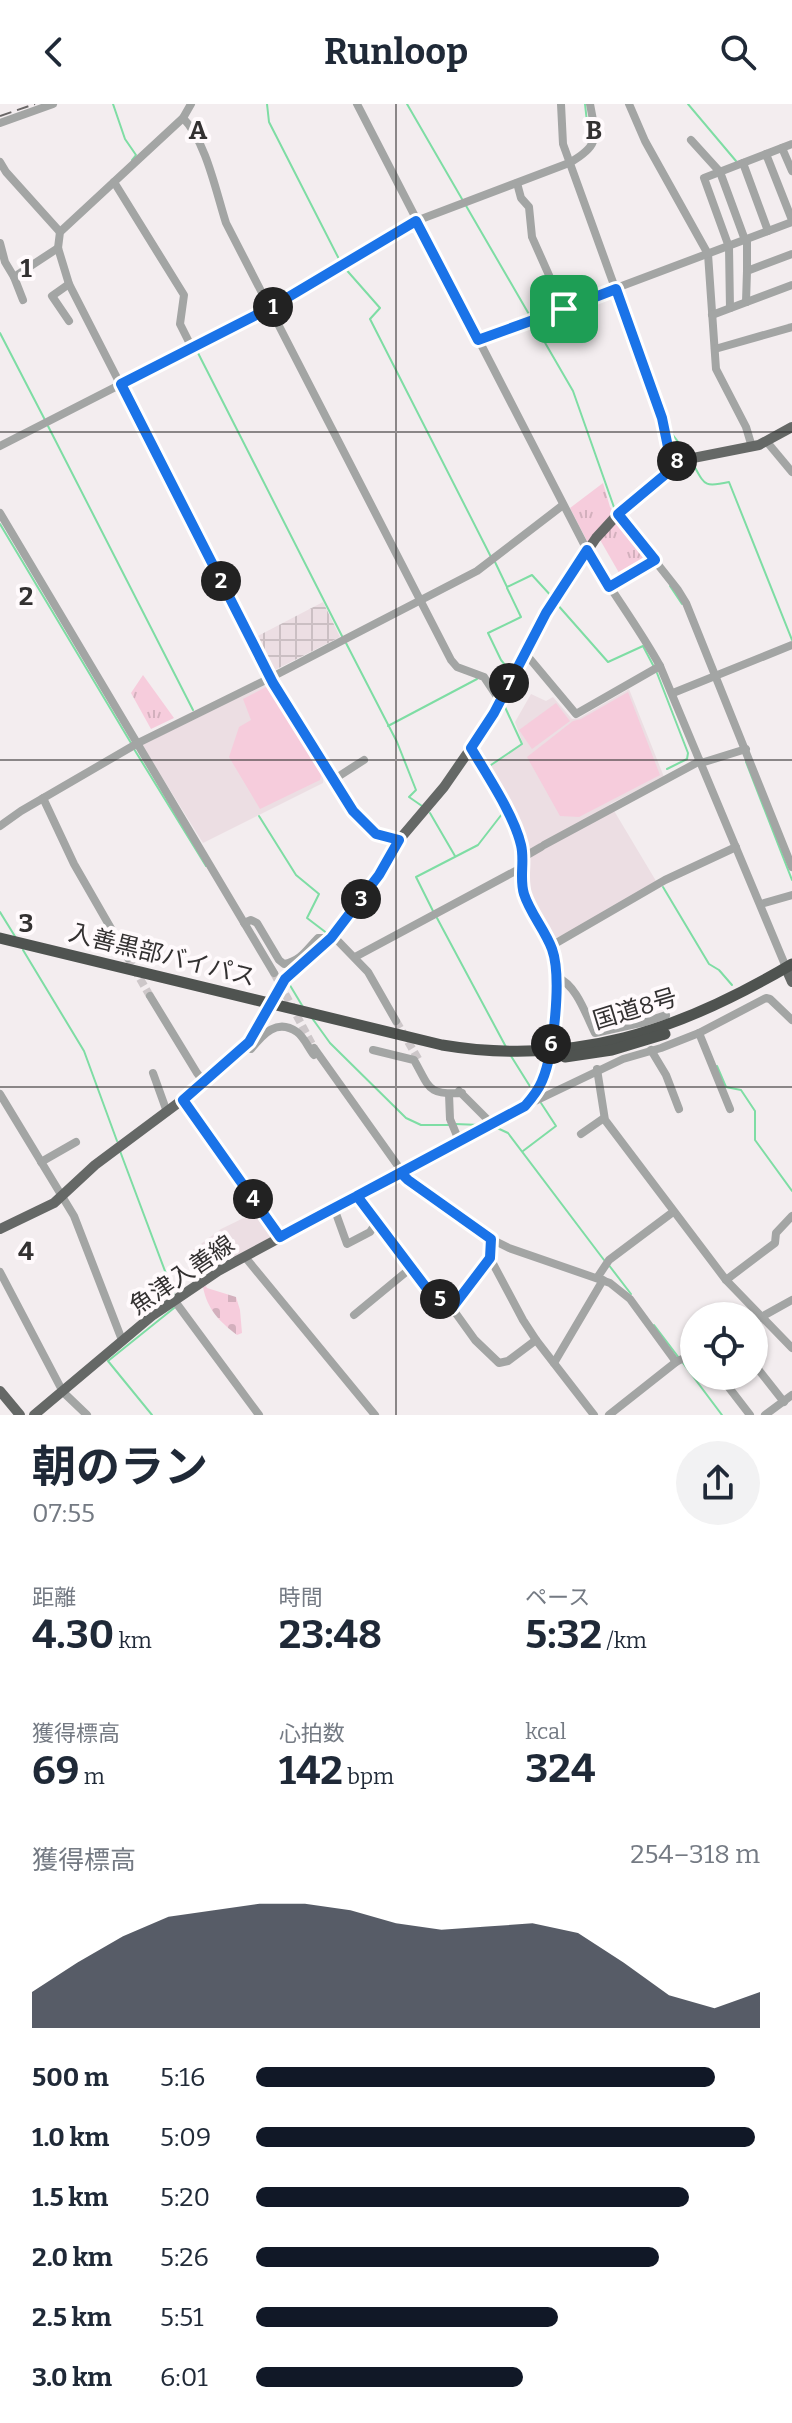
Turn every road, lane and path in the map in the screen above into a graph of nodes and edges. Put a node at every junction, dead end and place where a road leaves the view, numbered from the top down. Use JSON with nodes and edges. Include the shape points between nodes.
{"nodes":[{"id":1,"x":53,"y":104,"type":"edge"},
{"id":2,"x":191,"y":104,"type":"edge"},
{"id":3,"x":357,"y":104,"type":"edge"},
{"id":4,"x":561,"y":104,"type":"edge"},
{"id":5,"x":590,"y":104,"type":"edge"},
{"id":6,"x":629,"y":104,"type":"edge"},
{"id":7,"x":183,"y":118,"type":"junction"},
{"id":8,"x":0,"y":123,"type":"edge"},
{"id":9,"x":691,"y":140,"type":"dead end"},
{"id":10,"x":792,"y":144,"type":"edge"},
{"id":11,"x":782,"y":148,"type":"junction"},
{"id":12,"x":766,"y":154,"type":"junction"},
{"id":13,"x":0,"y":162,"type":"edge"},
{"id":14,"x":569,"y":163,"type":"junction"},
{"id":15,"x":743,"y":163,"type":"junction"},
{"id":16,"x":792,"y":171,"type":"edge"},
{"id":17,"x":720,"y":172,"type":"junction"},
{"id":18,"x":114,"y":182,"type":"junction"},
{"id":19,"x":517,"y":183,"type":"junction"},
{"id":20,"x":416,"y":221,"type":"junction"},
{"id":21,"x":792,"y":221,"type":"edge"},
{"id":22,"x":768,"y":231,"type":"junction"},
{"id":23,"x":60,"y":232,"type":"junction"},
{"id":24,"x":746,"y":240,"type":"junction"},
{"id":25,"x":0,"y":243,"type":"edge"},
{"id":26,"x":729,"y":247,"type":"junction"},
{"id":27,"x":58,"y":248,"type":"junction"},
{"id":28,"x":708,"y":254,"type":"junction"},
{"id":29,"x":792,"y":254,"type":"edge"},
{"id":30,"x":747,"y":271,"type":"junction"},
{"id":31,"x":14,"y":277,"type":"junction"},
{"id":32,"x":69,"y":284,"type":"junction"},
{"id":33,"x":792,"y":285,"type":"edge"},
{"id":34,"x":616,"y":289,"type":"junction"},
{"id":35,"x":23,"y":300,"type":"dead end"},
{"id":36,"x":746,"y":302,"type":"junction"},
{"id":37,"x":270,"y":308,"type":"junction"},
{"id":38,"x":730,"y":308,"type":"junction"},
{"id":39,"x":564,"y":309,"type":"junction"},
{"id":40,"x":712,"y":315,"type":"junction"},
{"id":41,"x":69,"y":321,"type":"dead end"},
{"id":42,"x":792,"y":327,"type":"edge"},
{"id":43,"x":478,"y":340,"type":"junction"},
{"id":44,"x":192,"y":348,"type":"junction"},
{"id":45,"x":715,"y":349,"type":"junction"},
{"id":46,"x":121,"y":384,"type":"junction"},
{"id":47,"x":792,"y":427,"type":"edge"},
{"id":48,"x":767,"y":442,"type":"junction"},
{"id":49,"x":0,"y":446,"type":"edge"},
{"id":50,"x":752,"y":447,"type":"junction"},
{"id":51,"x":679,"y":463,"type":"junction"},
{"id":52,"x":792,"y":472,"type":"edge"},
{"id":53,"x":563,"y":505,"type":"junction"},
{"id":54,"x":0,"y":513,"type":"edge"},
{"id":55,"x":618,"y":514,"type":"junction"},
{"id":56,"x":587,"y":550,"type":"junction"},
{"id":57,"x":655,"y":560,"type":"junction"},
{"id":58,"x":609,"y":587,"type":"junction"},
{"id":59,"x":421,"y":600,"type":"junction"},
{"id":60,"x":792,"y":645,"type":"edge"},
{"id":61,"x":525,"y":653,"type":"junction"},
{"id":62,"x":660,"y":666,"type":"junction"},
{"id":63,"x":716,"y":676,"type":"junction"},
{"id":64,"x":270,"y":678,"type":"junction"},
{"id":65,"x":673,"y":693,"type":"junction"},
{"id":66,"x":500,"y":701,"type":"junction"},
{"id":67,"x":138,"y":743,"type":"junction"},
{"id":68,"x":471,"y":748,"type":"junction"},
{"id":69,"x":746,"y":749,"type":"junction"},
{"id":70,"x":364,"y":760,"type":"dead end"},
{"id":71,"x":700,"y":762,"type":"junction"},
{"id":72,"x":333,"y":780,"type":"junction"},
{"id":73,"x":43,"y":798,"type":"junction"},
{"id":74,"x":0,"y":826,"type":"edge"},
{"id":75,"x":399,"y":840,"type":"junction"},
{"id":76,"x":736,"y":847,"type":"junction"},
{"id":77,"x":522,"y":858,"type":"junction"},
{"id":78,"x":792,"y":867,"type":"edge"},
{"id":79,"x":521,"y":868,"type":"junction"},
{"id":80,"x":792,"y":895,"type":"edge"},
{"id":81,"x":761,"y":904,"type":"junction"},
{"id":82,"x":244,"y":923,"type":"junction"},
{"id":83,"x":0,"y":938,"type":"edge"},
{"id":84,"x":331,"y":938,"type":"junction"},
{"id":85,"x":551,"y":946,"type":"junction"},
{"id":86,"x":355,"y":957,"type":"junction"},
{"id":87,"x":128,"y":958,"type":"tunnel mouth"},
{"id":88,"x":790,"y":972,"type":"edge"},
{"id":89,"x":274,"y":973,"type":"tunnel mouth"},
{"id":90,"x":557,"y":977,"type":"junction"},
{"id":91,"x":150,"y":996,"type":"tunnel mouth"},
{"id":92,"x":272,"y":1004,"type":"junction"},
{"id":93,"x":666,"y":1015,"type":"dead end"},
{"id":94,"x":792,"y":1020,"type":"edge"},
{"id":95,"x":396,"y":1021,"type":"tunnel mouth"},
{"id":96,"x":699,"y":1033,"type":"junction"},
{"id":97,"x":244,"y":1047,"type":"junction"},
{"id":98,"x":314,"y":1048,"type":"tunnel mouth"},
{"id":99,"x":373,"y":1050,"type":"dead end"},
{"id":100,"x":651,"y":1050,"type":"junction"},
{"id":101,"x":549,"y":1052,"type":"junction"},
{"id":102,"x":420,"y":1062,"type":"tunnel mouth"},
{"id":103,"x":597,"y":1069,"type":"junction"},
{"id":104,"x":153,"y":1073,"type":"dead end"},
{"id":105,"x":337,"y":1080,"type":"junction"},
{"id":106,"x":205,"y":1083,"type":"junction"},
{"id":107,"x":462,"y":1093,"type":"junction"},
{"id":108,"x":0,"y":1094,"type":"edge"},
{"id":109,"x":449,"y":1094,"type":"junction"},
{"id":110,"x":183,"y":1100,"type":"junction"},
{"id":111,"x":525,"y":1106,"type":"junction"},
{"id":112,"x":679,"y":1109,"type":"dead end"},
{"id":113,"x":730,"y":1109,"type":"dead end"},
{"id":114,"x":167,"y":1112,"type":"junction"},
{"id":115,"x":604,"y":1118,"type":"junction"},
{"id":116,"x":492,"y":1124,"type":"junction"},
{"id":117,"x":581,"y":1134,"type":"dead end"},
{"id":118,"x":76,"y":1142,"type":"dead end"},
{"id":119,"x":460,"y":1143,"type":"junction"},
{"id":120,"x":41,"y":1162,"type":"junction"},
{"id":121,"x":401,"y":1173,"type":"junction"},
{"id":122,"x":357,"y":1196,"type":"junction"},
{"id":123,"x":62,"y":1197,"type":"junction"},
{"id":124,"x":334,"y":1208,"type":"junction"},
{"id":125,"x":673,"y":1212,"type":"junction"},
{"id":126,"x":792,"y":1216,"type":"edge"},
{"id":127,"x":376,"y":1223,"type":"junction"},
{"id":128,"x":0,"y":1229,"type":"edge"},
{"id":129,"x":280,"y":1237,"type":"junction"},
{"id":130,"x":491,"y":1239,"type":"junction"},
{"id":131,"x":245,"y":1257,"type":"junction"},
{"id":132,"x":490,"y":1258,"type":"junction"},
{"id":133,"x":411,"y":1268,"type":"junction"},
{"id":134,"x":0,"y":1272,"type":"edge"},
{"id":135,"x":600,"y":1279,"type":"junction"},
{"id":136,"x":726,"y":1280,"type":"junction"},
{"id":137,"x":3,"y":1285,"type":"edge"},
{"id":138,"x":174,"y":1300,"type":"junction"},
{"id":139,"x":792,"y":1300,"type":"edge"},
{"id":140,"x":744,"y":1302,"type":"edge"},
{"id":141,"x":452,"y":1308,"type":"junction"},
{"id":142,"x":768,"y":1313,"type":"edge"},
{"id":143,"x":354,"y":1315,"type":"dead end"},
{"id":144,"x":768,"y":1328,"type":"edge"},
{"id":145,"x":122,"y":1340,"type":"junction"},
{"id":146,"x":536,"y":1340,"type":"junction"},
{"id":147,"x":792,"y":1348,"type":"edge"},
{"id":148,"x":680,"y":1360,"type":"edge"},
{"id":149,"x":676,"y":1362,"type":"junction"},
{"id":150,"x":554,"y":1363,"type":"junction"},
{"id":151,"x":768,"y":1382,"type":"edge"},
{"id":152,"x":731,"y":1390,"type":"edge"},
{"id":153,"x":0,"y":1391,"type":"edge"},
{"id":154,"x":63,"y":1392,"type":"junction"},
{"id":155,"x":792,"y":1395,"type":"edge"},
{"id":156,"x":784,"y":1402,"type":"junction"},
{"id":157,"x":20,"y":1415,"type":"edge"},
{"id":158,"x":34,"y":1415,"type":"edge"},
{"id":159,"x":87,"y":1415,"type":"edge"},
{"id":160,"x":259,"y":1415,"type":"edge"},
{"id":161,"x":375,"y":1415,"type":"edge"},
{"id":162,"x":594,"y":1415,"type":"edge"},
{"id":163,"x":609,"y":1415,"type":"edge"},
{"id":164,"x":750,"y":1415,"type":"edge"},
{"id":165,"x":765,"y":1415,"type":"edge"}],
"edges":[{"from":1,"to":8,"type":"street"},
{"from":2,"to":7,"type":"street"},
{"from":3,"to":20,"type":"street"},
{"from":4,"to":14,"type":"street"},
{"from":5,"to":14,"type":"street","via":[[593,143]]},
{"from":6,"to":28,"type":"street"},
{"from":7,"to":18,"type":"street"},
{"from":7,"to":37,"type":"street","via":[[205,158],[226,223]]},
{"from":9,"to":17,"type":"street"},
{"from":10,"to":11,"type":"street"},
{"from":11,"to":12,"type":"street"},
{"from":11,"to":16,"type":"street"},
{"from":12,"to":15,"type":"street"},
{"from":12,"to":21,"type":"street"},
{"from":13,"to":23,"type":"street"},
{"from":14,"to":19,"type":"street"},
{"from":14,"to":34,"type":"street"},
{"from":15,"to":17,"type":"street"},
{"from":15,"to":22,"type":"street"},
{"from":17,"to":24,"type":"street"},
{"from":17,"to":26,"type":"street","via":[[704,181]]},
{"from":18,"to":23,"type":"street"},
{"from":18,"to":44,"type":"street","via":[[184,295],[180,324]]},
{"from":19,"to":20,"type":"street"},
{"from":19,"to":39,"type":"street","via":[[529,207],[532,237]]},
{"from":20,"to":37,"type":"street"},
{"from":20,"to":43,"type":"street"},
{"from":21,"to":22,"type":"street"},
{"from":22,"to":24,"type":"street"},
{"from":23,"to":27,"type":"street"},
{"from":24,"to":26,"type":"street"},
{"from":24,"to":30,"type":"street"},
{"from":25,"to":31,"type":"street"},
{"from":26,"to":28,"type":"street"},
{"from":26,"to":38,"type":"street"},
{"from":27,"to":31,"type":"street"},
{"from":27,"to":32,"type":"street"},
{"from":28,"to":34,"type":"street"},
{"from":28,"to":40,"type":"street"},
{"from":29,"to":30,"type":"street"},
{"from":30,"to":36,"type":"street"},
{"from":31,"to":35,"type":"street"},
{"from":32,"to":41,"type":"street","via":[[52,296]]},
{"from":32,"to":46,"type":"street"},
{"from":33,"to":36,"type":"street"},
{"from":34,"to":39,"type":"street"},
{"from":34,"to":51,"type":"street","via":[[668,447]]},
{"from":36,"to":38,"type":"street"},
{"from":37,"to":44,"type":"street"},
{"from":37,"to":59,"type":"street"},
{"from":38,"to":40,"type":"street"},
{"from":39,"to":43,"type":"street"},
{"from":40,"to":45,"type":"street"},
{"from":42,"to":45,"type":"street"},
{"from":43,"to":53,"type":"street"},
{"from":44,"to":46,"type":"street"},
{"from":45,"to":50,"type":"street","via":[[716,369]]},
{"from":46,"to":49,"type":"street"},
{"from":46,"to":64,"type":"street"},
{"from":47,"to":48,"type":"main road"},
{"from":48,"to":50,"type":"main road"},
{"from":48,"to":52,"type":"street"},
{"from":50,"to":51,"type":"main road"},
{"from":51,"to":55,"type":"main road"},
{"from":53,"to":56,"type":"street"},
{"from":53,"to":59,"type":"street","via":[[477,571]]},
{"from":54,"to":67,"type":"street"},
{"from":55,"to":56,"type":"main road"},
{"from":55,"to":57,"type":"street"},
{"from":56,"to":58,"type":"street"},
{"from":56,"to":61,"type":"main road"},
{"from":57,"to":58,"type":"street"},
{"from":57,"to":63,"type":"street","via":[[686,603]]},
{"from":58,"to":62,"type":"street"},
{"from":59,"to":64,"type":"street"},
{"from":59,"to":66,"type":"street","via":[[451,660],[484,677]]},
{"from":60,"to":63,"type":"street"},
{"from":61,"to":62,"type":"street","via":[[576,714]]},
{"from":61,"to":66,"type":"main road"},
{"from":62,"to":65,"type":"street"},
{"from":63,"to":65,"type":"street"},
{"from":63,"to":69,"type":"street"},
{"from":64,"to":67,"type":"street"},
{"from":64,"to":72,"type":"street"},
{"from":65,"to":71,"type":"street"},
{"from":66,"to":68,"type":"main road"},
{"from":67,"to":73,"type":"street"},
{"from":67,"to":82,"type":"street"},
{"from":68,"to":75,"type":"main road"},
{"from":68,"to":77,"type":"street","via":[[507,814]]},
{"from":69,"to":71,"type":"street"},
{"from":69,"to":78,"type":"street"},
{"from":70,"to":72,"type":"street"},
{"from":71,"to":76,"type":"street"},
{"from":71,"to":77,"type":"street"},
{"from":72,"to":75,"type":"street","via":[[369,829]]},
{"from":73,"to":74,"type":"street"},
{"from":73,"to":87,"type":"street"},
{"from":75,"to":84,"type":"main road"},
{"from":76,"to":81,"type":"street"},
{"from":76,"to":85,"type":"street","via":[[665,880]]},
{"from":77,"to":79,"type":"street"},
{"from":79,"to":85,"type":"street","via":[[524,895]]},
{"from":79,"to":86,"type":"street"},
{"from":80,"to":81,"type":"street"},
{"from":81,"to":88,"type":"street"},
{"from":82,"to":84,"type":"street","via":[[257,923],[284,964],[318,938]]},
{"from":82,"to":89,"type":"street"},
{"from":83,"to":92,"type":"highway","name":"入善黒部バイパス"},
{"from":84,"to":86,"type":"street"},
{"from":84,"to":92,"type":"main road","via":[[285,979]]},
{"from":85,"to":90,"type":"street"},
{"from":86,"to":95,"type":"street"},
{"from":88,"to":101,"type":"highway","name":"国道8号","via":[[652,1038],[588,1055]]},
{"from":90,"to":93,"type":"street","via":[[572,988],[595,1033]]},
{"from":90,"to":101,"type":"street"},
{"from":91,"to":106,"type":"street"},
{"from":92,"to":97,"type":"main road"},
{"from":92,"to":101,"type":"highway","name":"入善黒部バイパス","via":[[442,1045],[500,1053]]},
{"from":94,"to":96,"type":"street","via":[[766,998]]},
{"from":96,"to":100,"type":"street"},
{"from":96,"to":113,"type":"street"},
{"from":97,"to":105,"type":"street","via":[[251,1049],[267,1030],[298,1032]]},
{"from":97,"to":106,"type":"main road"},
{"from":98,"to":105,"type":"street"},
{"from":99,"to":109,"type":"street","via":[[414,1060],[429,1087]]},
{"from":100,"to":103,"type":"street"},
{"from":100,"to":112,"type":"street"},
{"from":101,"to":111,"type":"main road","via":[[542,1081]]},
{"from":102,"to":107,"type":"street","via":[[439,1089]]},
{"from":103,"to":111,"type":"street"},
{"from":103,"to":115,"type":"street"},
{"from":104,"to":114,"type":"street"},
{"from":105,"to":121,"type":"street"},
{"from":106,"to":110,"type":"main road"},
{"from":107,"to":109,"type":"street"},
{"from":107,"to":116,"type":"street"},
{"from":108,"to":120,"type":"street"},
{"from":109,"to":119,"type":"street","via":[[450,1119]]},
{"from":110,"to":114,"type":"main road"},
{"from":110,"to":129,"type":"street"},
{"from":111,"to":116,"type":"main road","name":"魚津入善線"},
{"from":114,"to":123,"type":"main road","via":[[95,1165]]},
{"from":115,"to":117,"type":"street"},
{"from":115,"to":125,"type":"street"},
{"from":116,"to":119,"type":"main road","name":"魚津入善線"},
{"from":118,"to":120,"type":"street"},
{"from":119,"to":121,"type":"main road","name":"魚津入善線"},
{"from":120,"to":123,"type":"street"},
{"from":121,"to":122,"type":"main road","name":"魚津入善線"},
{"from":121,"to":130,"type":"street"},
{"from":122,"to":124,"type":"main road","name":"魚津入善線"},
{"from":122,"to":127,"type":"street"},
{"from":123,"to":128,"type":"main road"},
{"from":123,"to":145,"type":"street"},
{"from":124,"to":127,"type":"street","via":[[347,1244]]},
{"from":124,"to":129,"type":"main road","name":"魚津入善線"},
{"from":125,"to":135,"type":"street","via":[[609,1260]]},
{"from":125,"to":136,"type":"street"},
{"from":126,"to":136,"type":"street","via":[[776,1233],[775,1243]]},
{"from":127,"to":133,"type":"street"},
{"from":129,"to":131,"type":"main road","name":"魚津入善線"},
{"from":130,"to":132,"type":"street"},
{"from":130,"to":135,"type":"street"},
{"from":131,"to":138,"type":"main road","name":"魚津入善線"},
{"from":131,"to":161,"type":"street"},
{"from":132,"to":141,"type":"street"},
{"from":132,"to":146,"type":"street"},
{"from":133,"to":141,"type":"street","via":[[431,1294]]},
{"from":133,"to":143,"type":"street"},
{"from":134,"to":137,"type":"street"},
{"from":135,"to":149,"type":"street","via":[[630,1299]]},
{"from":135,"to":150,"type":"street"},
{"from":136,"to":140,"type":"street"},
{"from":137,"to":154,"type":"street"},
{"from":138,"to":145,"type":"main road","name":"魚津入善線"},
{"from":138,"to":160,"type":"street"},
{"from":139,"to":142,"type":"street"},
{"from":141,"to":146,"type":"street","via":[[499,1363]]},
{"from":144,"to":147,"type":"street"},
{"from":145,"to":154,"type":"main road","name":"魚津入善線"},
{"from":146,"to":150,"type":"street"},
{"from":148,"to":149,"type":"street"},
{"from":149,"to":163,"type":"street"},
{"from":150,"to":162,"type":"street"},
{"from":151,"to":156,"type":"street"},
{"from":152,"to":164,"type":"street"},
{"from":153,"to":157,"type":"main road"},
{"from":154,"to":158,"type":"main road","name":"魚津入善線"},
{"from":154,"to":159,"type":"street"},
{"from":155,"to":156,"type":"street"},
{"from":156,"to":165,"type":"street"}]}
